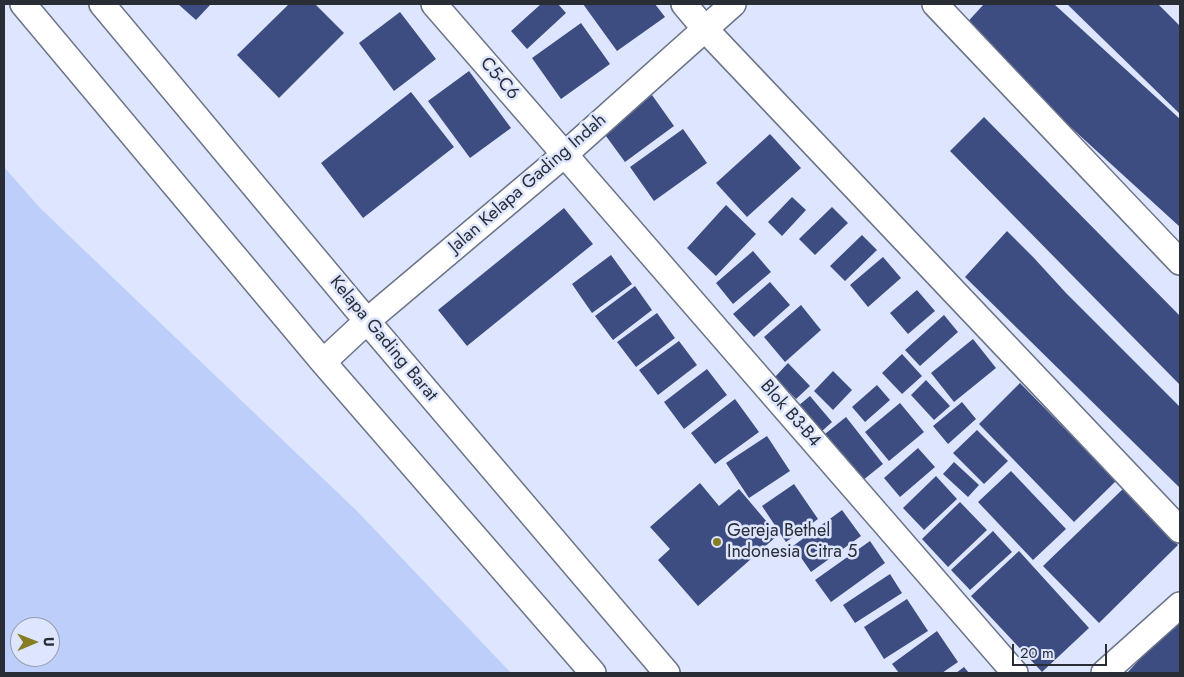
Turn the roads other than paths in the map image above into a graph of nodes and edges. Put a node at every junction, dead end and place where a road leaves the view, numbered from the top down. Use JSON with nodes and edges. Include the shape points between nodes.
{"nodes":[{"id":1,"x":22,"y":4,"type":"edge"},
{"id":2,"x":102,"y":4,"type":"edge"},
{"id":3,"x":434,"y":4,"type":"edge"},
{"id":4,"x":684,"y":4,"type":"edge"},
{"id":5,"x":733,"y":4,"type":"edge"},
{"id":6,"x":935,"y":4,"type":"edge"},
{"id":7,"x":705,"y":29,"type":"junction"},
{"id":8,"x":564,"y":155,"type":"junction"},
{"id":9,"x":1180,"y":262,"type":"edge"},
{"id":10,"x":367,"y":321,"type":"junction"},
{"id":11,"x":323,"y":362,"type":"junction"},
{"id":12,"x":1180,"y":530,"type":"edge"},
{"id":13,"x":1180,"y":605,"type":"edge"},
{"id":14,"x":593,"y":673,"type":"edge"},
{"id":15,"x":667,"y":673,"type":"edge"},
{"id":16,"x":1015,"y":673,"type":"edge"},
{"id":17,"x":1104,"y":673,"type":"edge"}],
"edges":[{"from":1,"to":11,"type":"street"},
{"from":2,"to":10,"type":"street","name":"Kelapa Gading Barat"},
{"from":3,"to":8,"type":"street","name":"C5-C6"},
{"from":4,"to":7,"type":"street"},
{"from":5,"to":7,"type":"street","name":"Jalan Kelapa Gading Indah"},
{"from":6,"to":9,"type":"street"},
{"from":7,"to":8,"type":"street","name":"Jalan Kelapa Gading Indah"},
{"from":7,"to":12,"type":"street"},
{"from":8,"to":10,"type":"street","name":"Jalan Kelapa Gading Indah"},
{"from":8,"to":16,"type":"street","name":"Blok B3-B4"},
{"from":10,"to":11,"type":"street","name":"Jalan Kelapa Gading Indah"},
{"from":10,"to":15,"type":"street","name":"Kelapa Gading Barat"},
{"from":11,"to":14,"type":"street"},
{"from":13,"to":17,"type":"street"}]}
